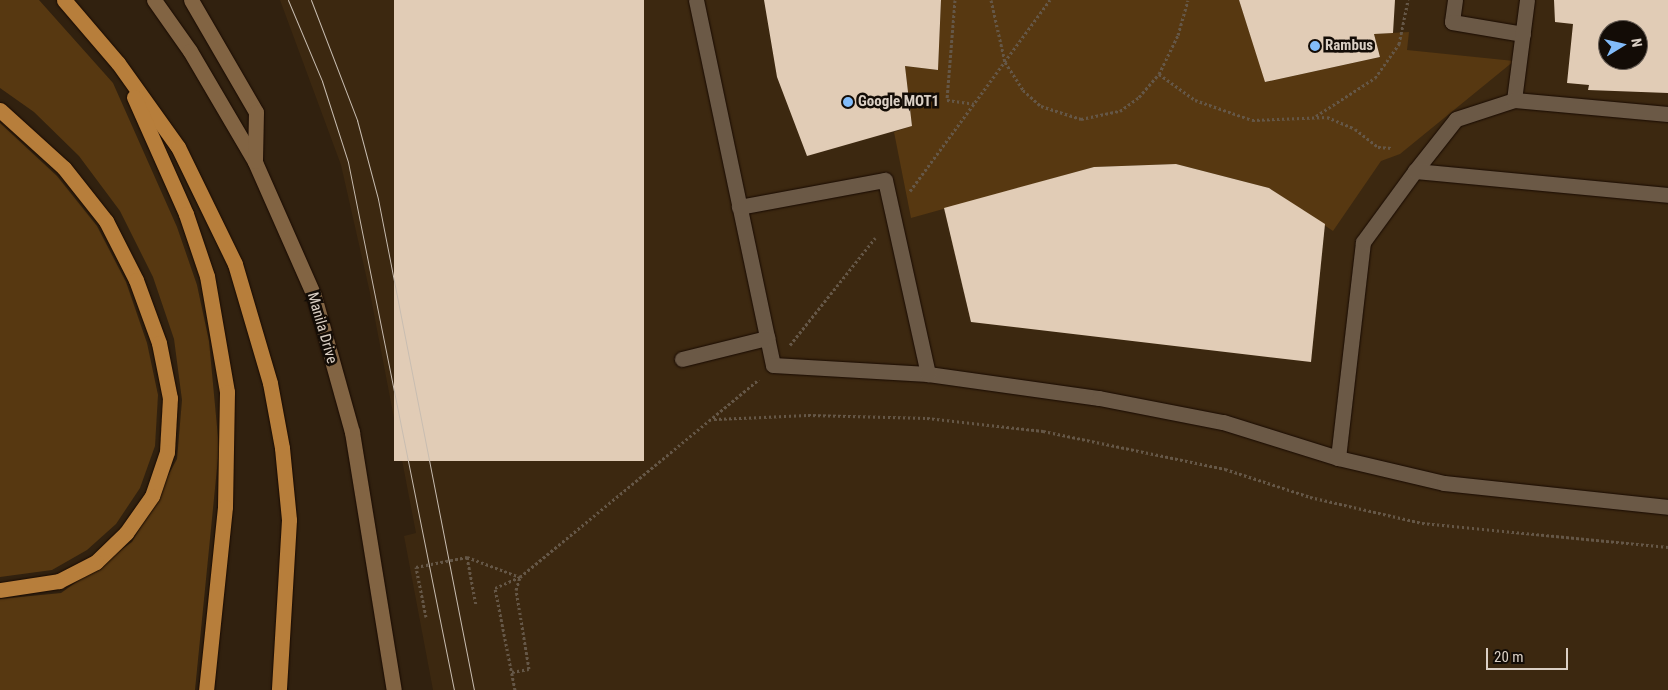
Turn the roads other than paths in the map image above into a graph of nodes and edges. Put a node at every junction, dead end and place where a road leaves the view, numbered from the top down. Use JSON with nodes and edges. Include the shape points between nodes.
{"nodes":[{"id":1,"x":64,"y":0,"type":"edge"},
{"id":2,"x":154,"y":0,"type":"edge"},
{"id":3,"x":191,"y":0,"type":"edge"},
{"id":4,"x":696,"y":0,"type":"edge"},
{"id":5,"x":1455,"y":0,"type":"edge"},
{"id":6,"x":1527,"y":0,"type":"edge"},
{"id":7,"x":1523,"y":34,"type":"junction"},
{"id":8,"x":118,"y":63,"type":"junction"},
{"id":9,"x":1514,"y":100,"type":"junction"},
{"id":10,"x":0,"y":110,"type":"edge"},
{"id":11,"x":1668,"y":114,"type":"edge"},
{"id":12,"x":255,"y":162,"type":"junction"},
{"id":13,"x":1415,"y":171,"type":"junction"},
{"id":14,"x":1668,"y":194,"type":"edge"},
{"id":15,"x":739,"y":207,"type":"junction"},
{"id":16,"x":767,"y":338,"type":"junction"},
{"id":17,"x":682,"y":359,"type":"dead end"},
{"id":18,"x":928,"y":374,"type":"junction"},
{"id":19,"x":1338,"y":458,"type":"junction"},
{"id":20,"x":1668,"y":507,"type":"edge"},
{"id":21,"x":0,"y":590,"type":"edge"},
{"id":22,"x":206,"y":690,"type":"edge"},
{"id":23,"x":279,"y":690,"type":"edge"},
{"id":24,"x":394,"y":690,"type":"edge"}],
"edges":[{"from":1,"to":8,"type":"highway"},
{"from":2,"to":12,"type":"main road","name":"Manila Drive","via":[[190,51]]},
{"from":3,"to":12,"type":"main road","via":[[256,112]]},
{"from":4,"to":15,"type":"lane"},
{"from":5,"to":7,"type":"lane","via":[[1452,22]]},
{"from":6,"to":7,"type":"lane"},
{"from":7,"to":9,"type":"lane"},
{"from":8,"to":22,"type":"highway","via":[[186,214],[220,334],[230,446]]},
{"from":8,"to":23,"type":"highway","via":[[178,147],[212,212],[235,264],[270,383],[289,520]]},
{"from":9,"to":11,"type":"lane"},
{"from":9,"to":13,"type":"lane","via":[[1456,119]]},
{"from":10,"to":21,"type":"highway","via":[[64,168],[106,221],[136,280],[159,343],[170,398],[168,452],[152,496],[126,533],[96,562],[59,581]]},
{"from":12,"to":24,"type":"main road","name":"Manila Drive","via":[[314,296],[352,432]]},
{"from":13,"to":14,"type":"lane"},
{"from":13,"to":19,"type":"lane","via":[[1363,242]]},
{"from":15,"to":16,"type":"lane"},
{"from":15,"to":18,"type":"lane","via":[[885,180]]},
{"from":16,"to":17,"type":"lane"},
{"from":16,"to":18,"type":"lane","via":[[773,365]]},
{"from":18,"to":19,"type":"lane","via":[[1223,422]]},
{"from":19,"to":20,"type":"lane","via":[[1444,483]]}]}
